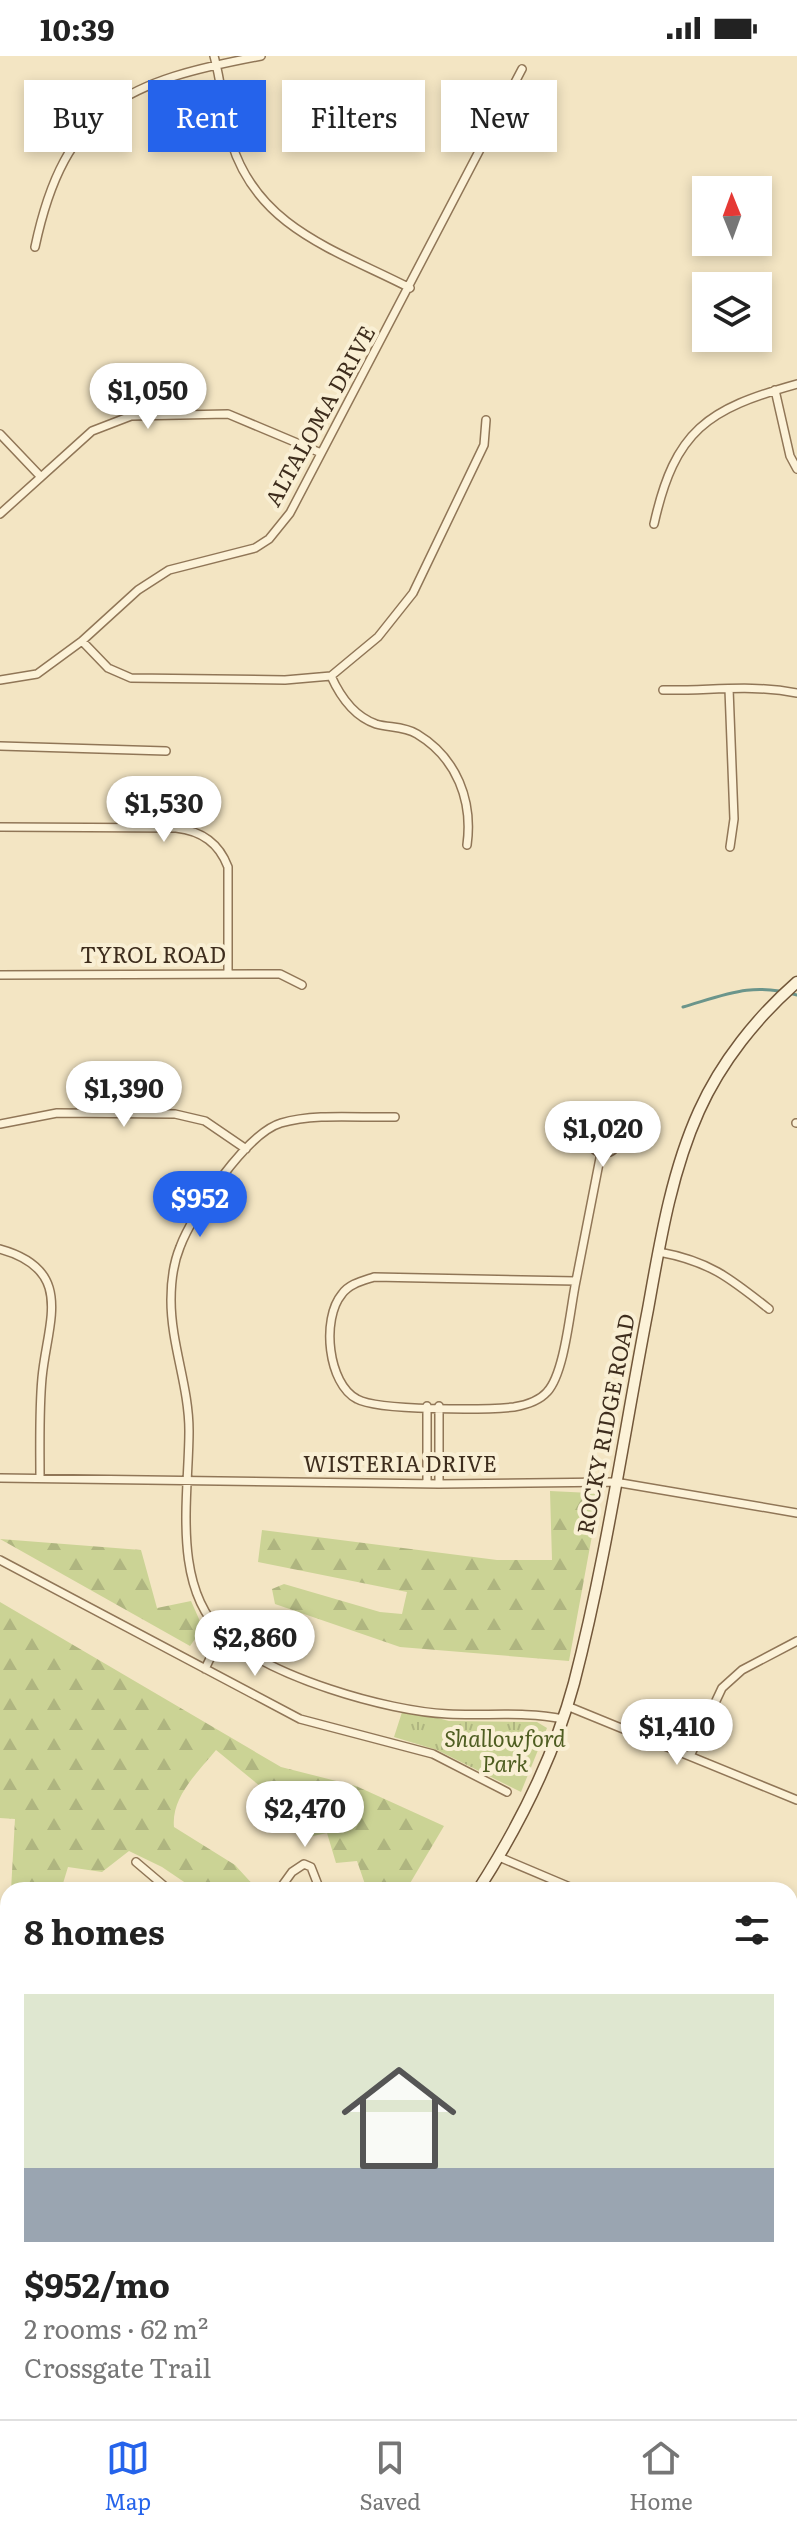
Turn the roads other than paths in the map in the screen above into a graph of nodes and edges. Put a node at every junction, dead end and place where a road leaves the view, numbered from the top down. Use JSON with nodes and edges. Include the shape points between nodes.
{"nodes":[{"id":1,"x":261,"y":56,"type":"edge"},
{"id":2,"x":215,"y":60,"type":"edge"},
{"id":3,"x":522,"y":69,"type":"dead end"},
{"id":4,"x":35,"y":247,"type":"dead end"},
{"id":5,"x":410,"y":288,"type":"junction"},
{"id":6,"x":797,"y":384,"type":"edge"},
{"id":7,"x":775,"y":390,"type":"junction"},
{"id":8,"x":486,"y":420,"type":"dead end"},
{"id":9,"x":0,"y":434,"type":"edge"},
{"id":10,"x":321,"y":453,"type":"junction"},
{"id":11,"x":797,"y":469,"type":"edge"},
{"id":12,"x":41,"y":477,"type":"junction"},
{"id":13,"x":0,"y":514,"type":"edge"},
{"id":14,"x":654,"y":524,"type":"dead end"},
{"id":15,"x":82,"y":641,"type":"junction"},
{"id":16,"x":331,"y":676,"type":"junction"},
{"id":17,"x":0,"y":680,"type":"edge"},
{"id":18,"x":729,"y":689,"type":"junction"},
{"id":19,"x":663,"y":690,"type":"dead end"},
{"id":20,"x":797,"y":693,"type":"edge"},
{"id":21,"x":0,"y":746,"type":"edge"},
{"id":22,"x":166,"y":751,"type":"dead end"},
{"id":23,"x":0,"y":827,"type":"edge"},
{"id":24,"x":467,"y":845,"type":"dead end"},
{"id":25,"x":730,"y":847,"type":"dead end"},
{"id":26,"x":228,"y":973,"type":"junction"},
{"id":27,"x":0,"y":975,"type":"edge"},
{"id":28,"x":797,"y":982,"type":"edge"},
{"id":29,"x":302,"y":985,"type":"dead end"},
{"id":30,"x":395,"y":1117,"type":"dead end"},
{"id":31,"x":0,"y":1124,"type":"edge"},
{"id":32,"x":246,"y":1149,"type":"junction"},
{"id":33,"x":601,"y":1153,"type":"junction"},
{"id":34,"x":0,"y":1249,"type":"edge"},
{"id":35,"x":659,"y":1252,"type":"junction"},
{"id":36,"x":576,"y":1281,"type":"junction"},
{"id":37,"x":769,"y":1309,"type":"dead end"},
{"id":38,"x":427,"y":1406,"type":"junction"},
{"id":39,"x":439,"y":1406,"type":"junction"},
{"id":40,"x":0,"y":1478,"type":"edge"},
{"id":41,"x":40,"y":1478,"type":"junction"},
{"id":42,"x":189,"y":1480,"type":"junction"},
{"id":43,"x":615,"y":1482,"type":"junction"},
{"id":44,"x":427,"y":1484,"type":"junction"},
{"id":45,"x":439,"y":1484,"type":"junction"},
{"id":46,"x":797,"y":1513,"type":"edge"},
{"id":47,"x":0,"y":1560,"type":"edge"},
{"id":48,"x":222,"y":1633,"type":"junction"},
{"id":49,"x":797,"y":1641,"type":"edge"},
{"id":50,"x":205,"y":1669,"type":"junction"},
{"id":51,"x":567,"y":1706,"type":"junction"},
{"id":52,"x":563,"y":1719,"type":"junction"},
{"id":53,"x":690,"y":1756,"type":"junction"},
{"id":54,"x":507,"y":1792,"type":"dead end"},
{"id":55,"x":797,"y":1800,"type":"edge"},
{"id":56,"x":499,"y":1857,"type":"junction"},
{"id":57,"x":136,"y":1862,"type":"dead end"},
{"id":58,"x":160,"y":1882,"type":"edge"},
{"id":59,"x":285,"y":1882,"type":"edge"},
{"id":60,"x":317,"y":1882,"type":"edge"},
{"id":61,"x":483,"y":1882,"type":"edge"},
{"id":62,"x":558,"y":1882,"type":"edge"}],
"edges":[{"from":1,"to":2,"type":"street"},
{"from":2,"to":4,"type":"street","via":[[150,82],[101,113],[58,169]]},
{"from":2,"to":5,"type":"street","via":[[231,141],[265,205],[291,228]]},
{"from":3,"to":5,"type":"street","name":"ALTALOMA DRIVE"},
{"from":5,"to":10,"type":"street","name":"ALTALOMA DRIVE"},
{"from":6,"to":7,"type":"street"},
{"from":7,"to":11,"type":"street"},
{"from":7,"to":14,"type":"street","via":[[738,401],[691,436],[663,483]]},
{"from":8,"to":16,"type":"street","via":[[484,445],[413,593],[378,637]]},
{"from":9,"to":12,"type":"street"},
{"from":10,"to":12,"type":"street","via":[[228,414],[131,416],[92,431]]},
{"from":10,"to":15,"type":"street","name":"ALTALOMA DRIVE","via":[[290,513],[269,539],[234,556],[169,570],[138,590]]},
{"from":12,"to":13,"type":"street"},
{"from":15,"to":16,"type":"street","via":[[108,668],[131,678]]},
{"from":15,"to":17,"type":"street","name":"ALTALOMA DRIVE","via":[[37,674]]},
{"from":16,"to":24,"type":"street","via":[[339,695],[357,714],[417,734],[448,762],[467,801]]},
{"from":18,"to":19,"type":"street"},
{"from":18,"to":20,"type":"street","via":[[765,687]]},
{"from":18,"to":25,"type":"street","via":[[734,819]]},
{"from":21,"to":22,"type":"street"},
{"from":23,"to":26,"type":"street","via":[[176,828],[203,835],[228,867]]},
{"from":26,"to":27,"type":"street","name":"TYROL ROAD"},
{"from":26,"to":29,"type":"street","name":"TYROL ROAD","via":[[280,974]]},
{"from":28,"to":35,"type":"main road","name":"ROCKY RIDGE ROAD","via":[[752,1028],[709,1091],[674,1180]]},
{"from":30,"to":32,"type":"street","via":[[279,1123]]},
{"from":31,"to":32,"type":"street","via":[[57,1113],[175,1114],[205,1121]]},
{"from":32,"to":42,"type":"street","via":[[191,1223],[173,1272],[173,1322],[188,1399]]},
{"from":33,"to":33,"type":"street","via":[[612,1151],[619,1142],[617,1130],[608,1123],[596,1124],[589,1134],[590,1146]]},
{"from":33,"to":36,"type":"street"},
{"from":34,"to":41,"type":"street","via":[[35,1268],[54,1304],[42,1379]]},
{"from":35,"to":37,"type":"street","via":[[717,1269]]},
{"from":35,"to":43,"type":"main road","name":"ROCKY RIDGE ROAD"},
{"from":36,"to":38,"type":"street","via":[[374,1277],[349,1287],[333,1315],[334,1366],[341,1385],[369,1404]]},
{"from":36,"to":39,"type":"street","via":[[557,1374],[543,1396],[513,1407]]},
{"from":38,"to":39,"type":"street"},
{"from":38,"to":44,"type":"street"},
{"from":39,"to":45,"type":"street"},
{"from":40,"to":41,"type":"street","name":"WISTERIA DRIVE"},
{"from":41,"to":42,"type":"street","name":"WISTERIA DRIVE"},
{"from":42,"to":44,"type":"street","name":"WISTERIA DRIVE"},
{"from":42,"to":48,"type":"street","via":[[190,1568],[201,1603]]},
{"from":43,"to":45,"type":"street","name":"WISTERIA DRIVE"},
{"from":43,"to":46,"type":"street","name":"WISTERIA DRIVE"},
{"from":43,"to":51,"type":"main road","name":"ROCKY RIDGE ROAD"},
{"from":44,"to":45,"type":"street","name":"WISTERIA DRIVE"},
{"from":47,"to":50,"type":"street"},
{"from":48,"to":50,"type":"street"},
{"from":48,"to":52,"type":"street","via":[[253,1654],[344,1693],[433,1713]]},
{"from":49,"to":53,"type":"street","via":[[742,1670],[722,1688]]},
{"from":50,"to":54,"type":"street","via":[[300,1719],[433,1754]]},
{"from":51,"to":52,"type":"main road","name":"ROCKY RIDGE ROAD"},
{"from":51,"to":53,"type":"street"},
{"from":52,"to":56,"type":"main road","name":"ROCKY RIDGE ROAD","via":[[532,1797]]},
{"from":53,"to":55,"type":"street"},
{"from":56,"to":61,"type":"main road","name":"ROCKY RIDGE ROAD"},
{"from":56,"to":62,"type":"street"},
{"from":57,"to":58,"type":"street"},
{"from":59,"to":60,"type":"street","via":[[304,1864]]}]}
